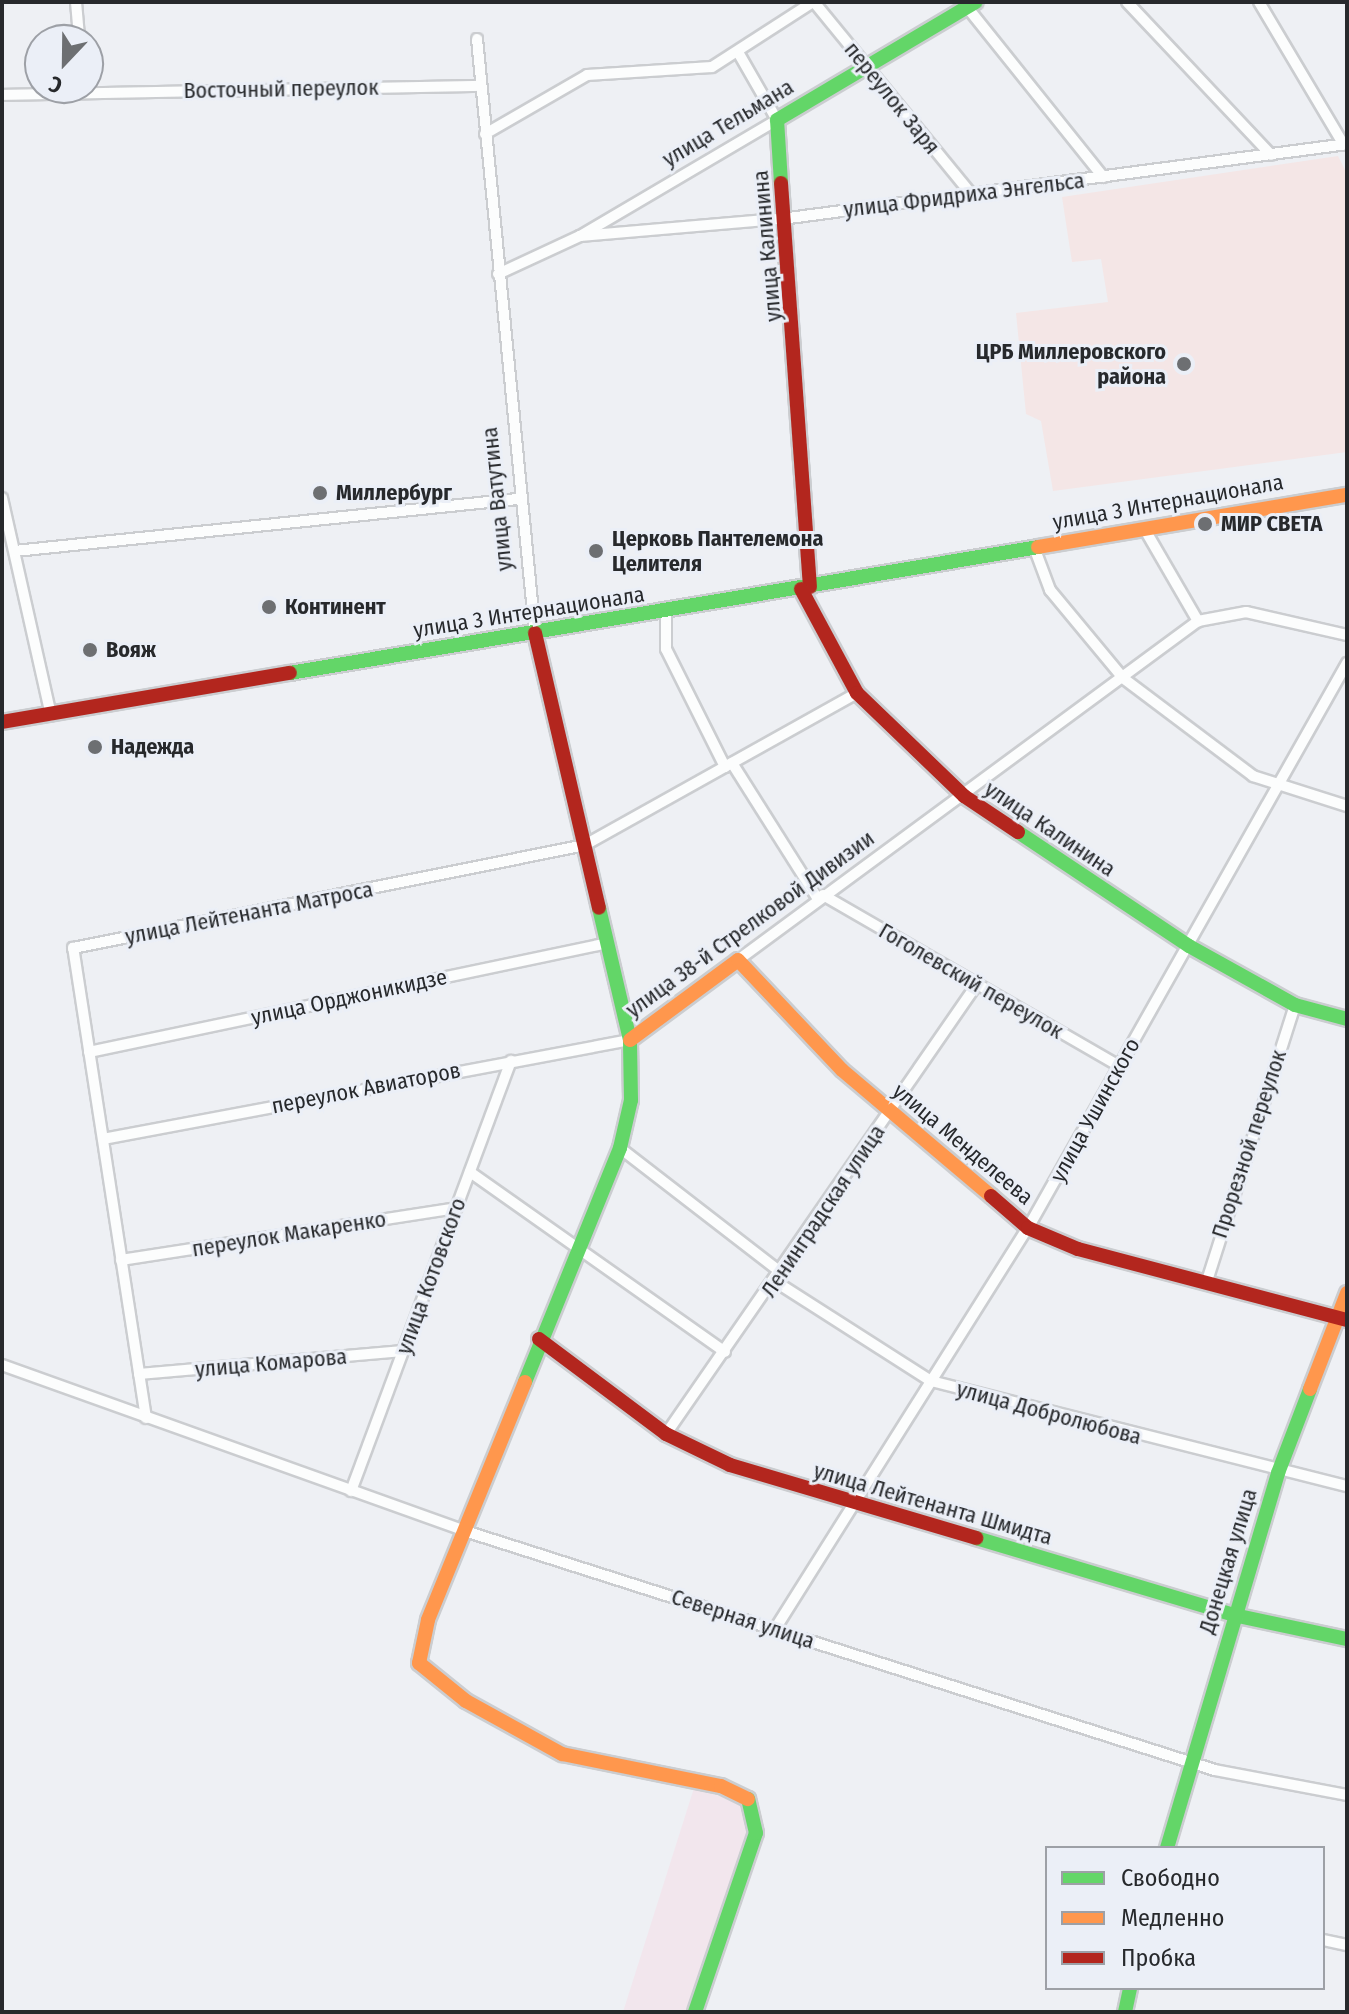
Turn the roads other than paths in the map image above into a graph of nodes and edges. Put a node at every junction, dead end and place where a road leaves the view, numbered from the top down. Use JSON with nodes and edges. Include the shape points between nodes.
{"nodes":[{"id":1,"x":76,"y":2,"type":"edge"},
{"id":2,"x":814,"y":2,"type":"edge"},
{"id":3,"x":1127,"y":2,"type":"edge"},
{"id":4,"x":1259,"y":2,"type":"edge"},
{"id":5,"x":971,"y":4,"type":"edge"},
{"id":6,"x":78,"y":24,"type":"edge"},
{"id":7,"x":477,"y":39,"type":"dead end"},
{"id":8,"x":739,"y":54,"type":"junction"},
{"id":9,"x":867,"y":67,"type":"junction"},
{"id":10,"x":481,"y":86,"type":"junction"},
{"id":11,"x":104,"y":90,"type":"edge"},
{"id":12,"x":24,"y":94,"type":"edge"},
{"id":13,"x":2,"y":95,"type":"edge"},
{"id":14,"x":777,"y":120,"type":"junction"},
{"id":15,"x":485,"y":134,"type":"junction"},
{"id":16,"x":1345,"y":145,"type":"edge"},
{"id":17,"x":1271,"y":155,"type":"junction"},
{"id":18,"x":1103,"y":177,"type":"junction"},
{"id":19,"x":971,"y":194,"type":"junction"},
{"id":20,"x":789,"y":218,"type":"junction"},
{"id":21,"x":580,"y":236,"type":"junction"},
{"id":22,"x":498,"y":274,"type":"junction"},
{"id":23,"x":1347,"y":495,"type":"edge"},
{"id":24,"x":2,"y":498,"type":"edge"},
{"id":25,"x":517,"y":499,"type":"junction"},
{"id":26,"x":1144,"y":528,"type":"junction"},
{"id":27,"x":1034,"y":547,"type":"junction"},
{"id":28,"x":15,"y":551,"type":"junction"},
{"id":29,"x":805,"y":588,"type":"junction"},
{"id":30,"x":666,"y":612,"type":"junction"},
{"id":31,"x":1198,"y":621,"type":"junction"},
{"id":32,"x":535,"y":633,"type":"junction"},
{"id":33,"x":1347,"y":635,"type":"edge"},
{"id":34,"x":1347,"y":663,"type":"edge"},
{"id":35,"x":1123,"y":678,"type":"junction"},
{"id":36,"x":857,"y":693,"type":"junction"},
{"id":37,"x":51,"y":716,"type":"junction"},
{"id":38,"x":2,"y":722,"type":"edge"},
{"id":39,"x":728,"y":765,"type":"junction"},
{"id":40,"x":1280,"y":790,"type":"junction"},
{"id":41,"x":964,"y":796,"type":"junction"},
{"id":42,"x":1347,"y":806,"type":"edge"},
{"id":43,"x":585,"y":845,"type":"junction"},
{"id":44,"x":821,"y":897,"type":"junction"},
{"id":45,"x":608,"y":943,"type":"junction"},
{"id":46,"x":1189,"y":946,"type":"junction"},
{"id":47,"x":738,"y":960,"type":"junction"},
{"id":48,"x":977,"y":984,"type":"junction"},
{"id":49,"x":1295,"y":1005,"type":"junction"},
{"id":50,"x":1347,"y":1019,"type":"edge"},
{"id":51,"x":630,"y":1040,"type":"junction"},
{"id":52,"x":89,"y":1052,"type":"junction"},
{"id":53,"x":511,"y":1061,"type":"junction"},
{"id":54,"x":1119,"y":1066,"type":"junction"},
{"id":55,"x":890,"y":1112,"type":"junction"},
{"id":56,"x":103,"y":1139,"type":"junction"},
{"id":57,"x":620,"y":1148,"type":"junction"},
{"id":58,"x":470,"y":1172,"type":"junction"},
{"id":59,"x":456,"y":1208,"type":"junction"},
{"id":60,"x":1028,"y":1228,"type":"junction"},
{"id":61,"x":578,"y":1248,"type":"junction"},
{"id":62,"x":121,"y":1260,"type":"junction"},
{"id":63,"x":779,"y":1277,"type":"junction"},
{"id":64,"x":1206,"y":1284,"type":"junction"},
{"id":65,"x":1347,"y":1293,"type":"edge"},
{"id":66,"x":1342,"y":1320,"type":"edge"},
{"id":67,"x":539,"y":1339,"type":"junction"},
{"id":68,"x":403,"y":1351,"type":"junction"},
{"id":69,"x":725,"y":1352,"type":"junction"},
{"id":70,"x":2,"y":1365,"type":"edge"},
{"id":71,"x":139,"y":1374,"type":"junction"},
{"id":72,"x":931,"y":1381,"type":"junction"},
{"id":73,"x":146,"y":1418,"type":"junction"},
{"id":74,"x":666,"y":1434,"type":"junction"},
{"id":75,"x":1278,"y":1473,"type":"junction"},
{"id":76,"x":1347,"y":1486,"type":"edge"},
{"id":77,"x":351,"y":1491,"type":"junction"},
{"id":78,"x":851,"y":1505,"type":"junction"},
{"id":79,"x":465,"y":1531,"type":"junction"},
{"id":80,"x":1234,"y":1615,"type":"junction"},
{"id":81,"x":775,"y":1629,"type":"junction"},
{"id":82,"x":1347,"y":1639,"type":"edge"},
{"id":83,"x":1193,"y":1762,"type":"junction"},
{"id":84,"x":1347,"y":1795,"type":"edge"},
{"id":85,"x":1168,"y":1846,"type":"edge"},
{"id":86,"x":1325,"y":1940,"type":"edge"},
{"id":87,"x":1347,"y":1945,"type":"edge"},
{"id":88,"x":1130,"y":1990,"type":"edge"},
{"id":89,"x":695,"y":2012,"type":"edge"},
{"id":90,"x":1125,"y":2012,"type":"edge"}],
"edges":[{"from":1,"to":6,"type":"street"},
{"from":2,"to":8,"type":"street"},
{"from":2,"to":9,"type":"street","name":"переулок Заря"},
{"from":3,"to":17,"type":"street"},
{"from":4,"to":16,"type":"street"},
{"from":5,"to":9,"type":"street","name":"улица Тельмана"},
{"from":5,"to":18,"type":"street"},
{"from":7,"to":10,"type":"street","name":"улица Ватутина"},
{"from":8,"to":14,"type":"street","name":"улица Калинина"},
{"from":8,"to":15,"type":"street","via":[[700,69],[587,75]]},
{"from":9,"to":14,"type":"street","name":"улица Тельмана"},
{"from":9,"to":19,"type":"street","name":"переулок Заря"},
{"from":10,"to":11,"type":"street","name":"Восточный переулок"},
{"from":10,"to":15,"type":"street","name":"улица Ватутина"},
{"from":12,"to":13,"type":"street","name":"Восточный переулок"},
{"from":14,"to":20,"type":"street","name":"улица Калинина"},
{"from":14,"to":21,"type":"street","name":"улица Тельмана"},
{"from":15,"to":22,"type":"street","name":"улица Ватутина"},
{"from":16,"to":17,"type":"street","name":"улица Фридриха Энгельса"},
{"from":17,"to":18,"type":"street","name":"улица Фридриха Энгельса"},
{"from":18,"to":19,"type":"street","name":"улица Фридриха Энгельса"},
{"from":19,"to":20,"type":"street","name":"улица Фридриха Энгельса"},
{"from":20,"to":21,"type":"street","name":"улица Фридриха Энгельса"},
{"from":20,"to":29,"type":"street","name":"улица Калинина"},
{"from":21,"to":22,"type":"street","name":"улица Тельмана"},
{"from":22,"to":25,"type":"street","name":"улица Ватутина"},
{"from":23,"to":26,"type":"street","name":"улица 3 Интернационала"},
{"from":24,"to":28,"type":"street"},
{"from":25,"to":28,"type":"street"},
{"from":25,"to":32,"type":"street","name":"улица Ватутина"},
{"from":26,"to":27,"type":"street","name":"улица 3 Интернационала"},
{"from":26,"to":31,"type":"street"},
{"from":27,"to":29,"type":"street","name":"улица 3 Интернационала"},
{"from":27,"to":35,"type":"street","via":[[1050,590]]},
{"from":28,"to":37,"type":"street"},
{"from":29,"to":30,"type":"street","name":"улица 3 Интернационала"},
{"from":29,"to":36,"type":"street","name":"улица Калинина"},
{"from":30,"to":32,"type":"street","name":"улица 3 Интернационала"},
{"from":30,"to":39,"type":"street","name":"Гоголевский переулок","via":[[666,649]]},
{"from":31,"to":33,"type":"street","via":[[1246,612]]},
{"from":31,"to":35,"type":"street","name":"улица 38-й Стрелковой Дивизии"},
{"from":32,"to":37,"type":"street","name":"улица 3 Интернационала"},
{"from":32,"to":43,"type":"street","name":"улица Ватутина"},
{"from":34,"to":40,"type":"street","name":"улица Ушинского"},
{"from":35,"to":40,"type":"street","via":[[1208,748]]},
{"from":35,"to":41,"type":"street","name":"улица 38-й Стрелковой Дивизии"},
{"from":36,"to":39,"type":"street","name":"улица Лейтенанта Матроса"},
{"from":36,"to":41,"type":"street","name":"улица Калинина"},
{"from":37,"to":38,"type":"street","name":"улица 3 Интернационала"},
{"from":39,"to":43,"type":"street","name":"улица Лейтенанта Матроса"},
{"from":39,"to":44,"type":"street","name":"Гоголевский переулок"},
{"from":40,"to":42,"type":"street"},
{"from":40,"to":46,"type":"street","name":"улица Ушинского"},
{"from":41,"to":44,"type":"street","name":"улица 38-й Стрелковой Дивизии"},
{"from":41,"to":46,"type":"street","name":"улица Калинина"},
{"from":43,"to":45,"type":"street","name":"улица Ватутина"},
{"from":43,"to":52,"type":"street","name":"улица Лейтенанта Матроса","via":[[73,948]]},
{"from":44,"to":47,"type":"street","name":"улица 38-й Стрелковой Дивизии"},
{"from":44,"to":48,"type":"street","name":"Гоголевский переулок"},
{"from":45,"to":51,"type":"street","name":"улица Ватутина"},
{"from":45,"to":52,"type":"street","name":"улица Орджоникидзе"},
{"from":46,"to":49,"type":"street","name":"улица Калинина"},
{"from":46,"to":54,"type":"street","name":"улица Ушинского"},
{"from":47,"to":51,"type":"street","name":"улица 38-й Стрелковой Дивизии"},
{"from":47,"to":55,"type":"street","name":"улица Менделеева"},
{"from":48,"to":54,"type":"street","name":"Гоголевский переулок"},
{"from":48,"to":55,"type":"street","name":"Ленинградская улица"},
{"from":49,"to":50,"type":"street","name":"улица Калинина"},
{"from":49,"to":64,"type":"street","name":"Прорезной переулок"},
{"from":51,"to":53,"type":"street","name":"переулок Авиаторов"},
{"from":51,"to":57,"type":"street","name":"улица 38-й Стрелковой Дивизии","via":[[631,1100]]},
{"from":52,"to":56,"type":"street","name":"улица Лейтенанта Матроса"},
{"from":53,"to":56,"type":"street","name":"переулок Авиаторов"},
{"from":53,"to":58,"type":"street","name":"улица Котовского"},
{"from":54,"to":60,"type":"street","name":"улица Ушинского"},
{"from":55,"to":60,"type":"street","name":"улица Менделеева"},
{"from":55,"to":63,"type":"street","name":"Ленинградская улица"},
{"from":56,"to":62,"type":"street","name":"улица Лейтенанта Матроса"},
{"from":57,"to":61,"type":"street","name":"улица 38-й Стрелковой Дивизии"},
{"from":57,"to":63,"type":"street","name":"улица Добролюбова"},
{"from":58,"to":59,"type":"street","name":"улица Котовского"},
{"from":58,"to":61,"type":"street"},
{"from":59,"to":62,"type":"street","name":"переулок Макаренко"},
{"from":59,"to":68,"type":"street","name":"улица Котовского"},
{"from":60,"to":64,"type":"street","name":"улица Менделеева"},
{"from":60,"to":72,"type":"street","name":"улица Ушинского"},
{"from":61,"to":67,"type":"street","name":"улица 38-й Стрелковой Дивизии"},
{"from":61,"to":69,"type":"street"},
{"from":62,"to":71,"type":"street","name":"улица Лейтенанта Матроса"},
{"from":63,"to":69,"type":"street","name":"Ленинградская улица"},
{"from":63,"to":72,"type":"street","name":"улица Добролюбова"},
{"from":64,"to":66,"type":"street","name":"улица Менделеева"},
{"from":65,"to":66,"type":"street","name":"Донецкая улица"},
{"from":66,"to":75,"type":"street","name":"Донецкая улица"},
{"from":67,"to":74,"type":"street","name":"улица Лейтенанта Шмидта"},
{"from":67,"to":79,"type":"street","name":"улица 38-й Стрелковой Дивизии"},
{"from":68,"to":71,"type":"street","name":"улица Комарова"},
{"from":68,"to":77,"type":"street","name":"улица Котовского"},
{"from":69,"to":74,"type":"street","name":"Ленинградская улица"},
{"from":70,"to":73,"type":"street","name":"Северная улица"},
{"from":71,"to":73,"type":"street","name":"улица Лейтенанта Матроса"},
{"from":72,"to":75,"type":"street","name":"улица Добролюбова"},
{"from":72,"to":78,"type":"street","name":"улица Ушинского"},
{"from":73,"to":77,"type":"street","name":"Северная улица"},
{"from":74,"to":78,"type":"street","name":"улица Лейтенанта Шмидта","via":[[730,1465]]},
{"from":75,"to":76,"type":"street","name":"улица Добролюбова"},
{"from":75,"to":80,"type":"street","name":"Донецкая улица"},
{"from":77,"to":79,"type":"street","name":"Северная улица"},
{"from":78,"to":80,"type":"street","name":"улица Лейтенанта Шмидта"},
{"from":78,"to":81,"type":"street","name":"улица Ушинского"},
{"from":79,"to":81,"type":"street","name":"Северная улица"},
{"from":79,"to":89,"type":"street","name":"улица 38-й Стрелковой Дивизии","via":[[419,1663],[466,1701],[562,1754],[721,1786],[750,1800],[756,1833]]},
{"from":80,"to":82,"type":"street","name":"улица Лейтенанта Шмидта"},
{"from":80,"to":83,"type":"street","name":"Донецкая улица"},
{"from":81,"to":83,"type":"street","name":"Северная улица"},
{"from":83,"to":84,"type":"street","name":"Северная улица"},
{"from":83,"to":85,"type":"street","name":"Донецкая улица"},
{"from":86,"to":87,"type":"street"},
{"from":88,"to":90,"type":"street"}]}
